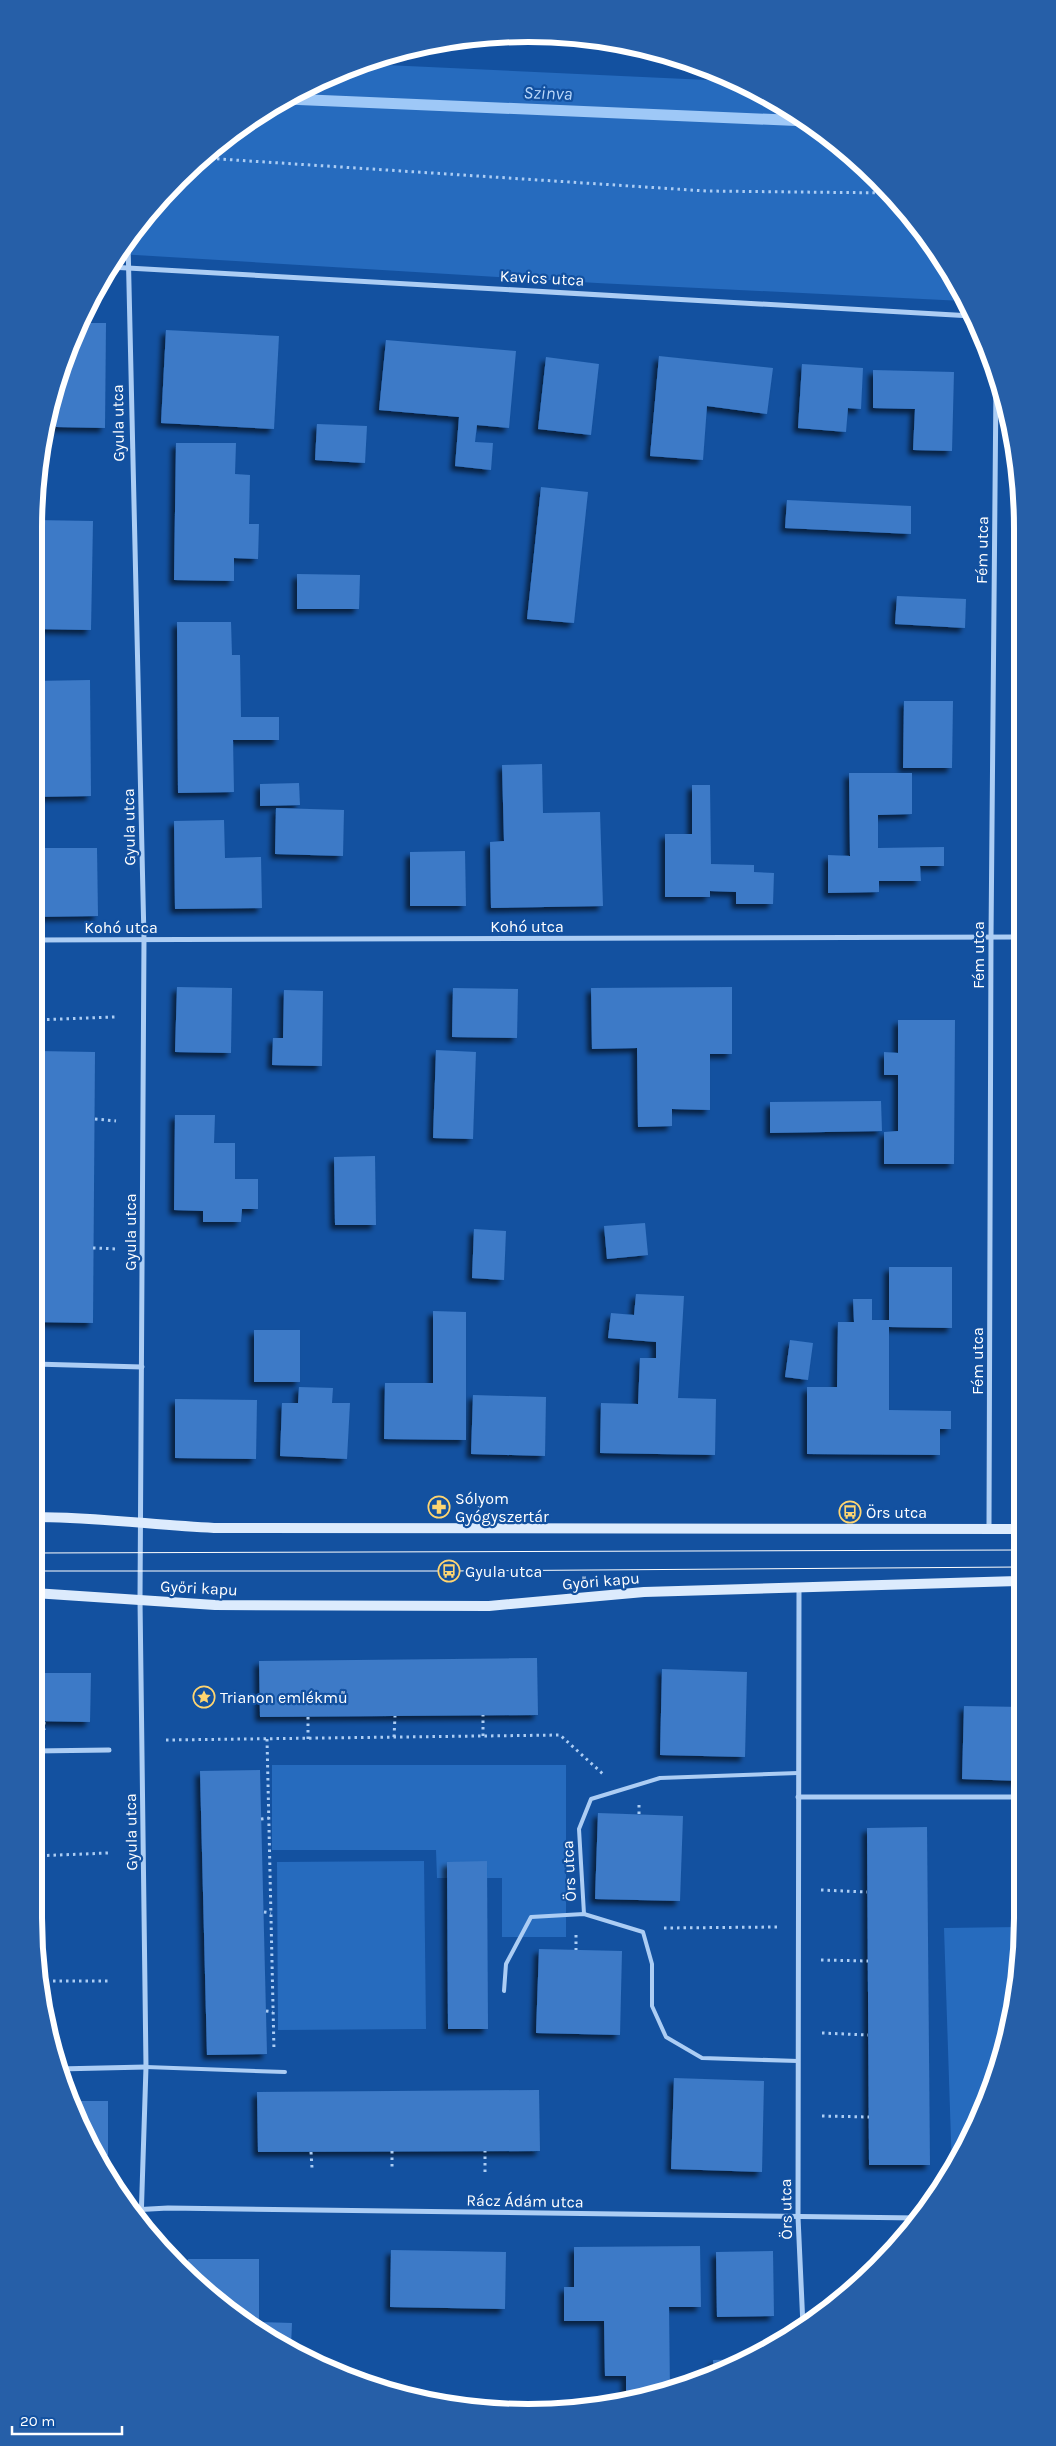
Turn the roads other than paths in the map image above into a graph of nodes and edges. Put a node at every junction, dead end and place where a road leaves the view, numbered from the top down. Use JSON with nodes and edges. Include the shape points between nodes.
{"nodes":[{"id":1,"x":128,"y":253,"type":"edge"},
{"id":2,"x":119,"y":266,"type":"edge"},
{"id":3,"x":127,"y":266,"type":"junction"},
{"id":4,"x":964,"y":316,"type":"edge"},
{"id":5,"x":996,"y":398,"type":"edge"},
{"id":6,"x":1014,"y":937,"type":"edge"},
{"id":7,"x":991,"y":938,"type":"junction"},
{"id":8,"x":144,"y":939,"type":"junction"},
{"id":9,"x":42,"y":940,"type":"edge"},
{"id":10,"x":42,"y":1364,"type":"edge"},
{"id":11,"x":142,"y":1367,"type":"junction"},
{"id":12,"x":42,"y":1517,"type":"edge"},
{"id":13,"x":142,"y":1525,"type":"junction"},
{"id":14,"x":989,"y":1528,"type":"junction"},
{"id":15,"x":1014,"y":1528,"type":"edge"},
{"id":16,"x":1014,"y":1581,"type":"edge"},
{"id":17,"x":799,"y":1587,"type":"junction"},
{"id":18,"x":42,"y":1594,"type":"edge"},
{"id":19,"x":140,"y":1600,"type":"junction"},
{"id":20,"x":109,"y":1750,"type":"dead end"},
{"id":21,"x":42,"y":1751,"type":"edge"},
{"id":22,"x":798,"y":1773,"type":"junction"},
{"id":23,"x":798,"y":1797,"type":"junction"},
{"id":24,"x":1014,"y":1797,"type":"edge"},
{"id":25,"x":584,"y":1914,"type":"junction"},
{"id":26,"x":504,"y":1991,"type":"dead end"},
{"id":27,"x":798,"y":2061,"type":"junction"},
{"id":28,"x":146,"y":2067,"type":"junction"},
{"id":29,"x":66,"y":2069,"type":"edge"},
{"id":30,"x":285,"y":2072,"type":"dead end"},
{"id":31,"x":141,"y":2209,"type":"joint"},
{"id":32,"x":798,"y":2217,"type":"junction"},
{"id":33,"x":910,"y":2218,"type":"edge"},
{"id":34,"x":803,"y":2319,"type":"edge"}],
"edges":[{"from":1,"to":3,"type":"street","name":"Gyula utca"},
{"from":2,"to":3,"type":"street","name":"Kavics utca"},
{"from":3,"to":4,"type":"street","name":"Kavics utca"},
{"from":3,"to":8,"type":"street","name":"Gyula utca"},
{"from":5,"to":7,"type":"street","name":"Fém utca"},
{"from":6,"to":7,"type":"street","name":"Kohó utca"},
{"from":7,"to":8,"type":"street","name":"Kohó utca"},
{"from":7,"to":14,"type":"street","name":"Fém utca"},
{"from":8,"to":9,"type":"street","name":"Kohó utca"},
{"from":8,"to":11,"type":"street","name":"Gyula utca"},
{"from":10,"to":11,"type":"street"},
{"from":11,"to":13,"type":"street","name":"Gyula utca"},
{"from":12,"to":13,"type":"street"},
{"from":13,"to":14,"type":"street","via":[[214,1528]]},
{"from":13,"to":19,"type":"street","name":"Gyula utca"},
{"from":14,"to":15,"type":"street"},
{"from":16,"to":17,"type":"street","name":"Győri kapu"},
{"from":17,"to":19,"type":"street","name":"Győri kapu","via":[[644,1592],[489,1606],[215,1605]]},
{"from":17,"to":22,"type":"street","name":"Örs utca"},
{"from":18,"to":19,"type":"street","name":"Győri kapu"},
{"from":19,"to":28,"type":"street","name":"Gyula utca"},
{"from":20,"to":21,"type":"street"},
{"from":22,"to":23,"type":"street","name":"Örs utca"},
{"from":22,"to":25,"type":"lane","name":"Örs utca","via":[[660,1778],[591,1799],[579,1829]]},
{"from":23,"to":24,"type":"street"},
{"from":23,"to":27,"type":"street","name":"Örs utca"},
{"from":25,"to":26,"type":"lane","name":"Örs utca","via":[[531,1917],[506,1964]]},
{"from":25,"to":27,"type":"lane","name":"Örs utca","via":[[643,1932],[652,1964],[652,2006],[666,2037],[702,2058]]},
{"from":27,"to":32,"type":"street","name":"Örs utca"},
{"from":28,"to":29,"type":"street"},
{"from":28,"to":30,"type":"lane"},
{"from":28,"to":31,"type":"street","name":"Gyula utca"},
{"from":31,"to":32,"type":"street","name":"Rácz Ádám utca"},
{"from":32,"to":33,"type":"street","name":"Rácz Ádám utca"},
{"from":32,"to":34,"type":"street","name":"Örs utca"}]}
